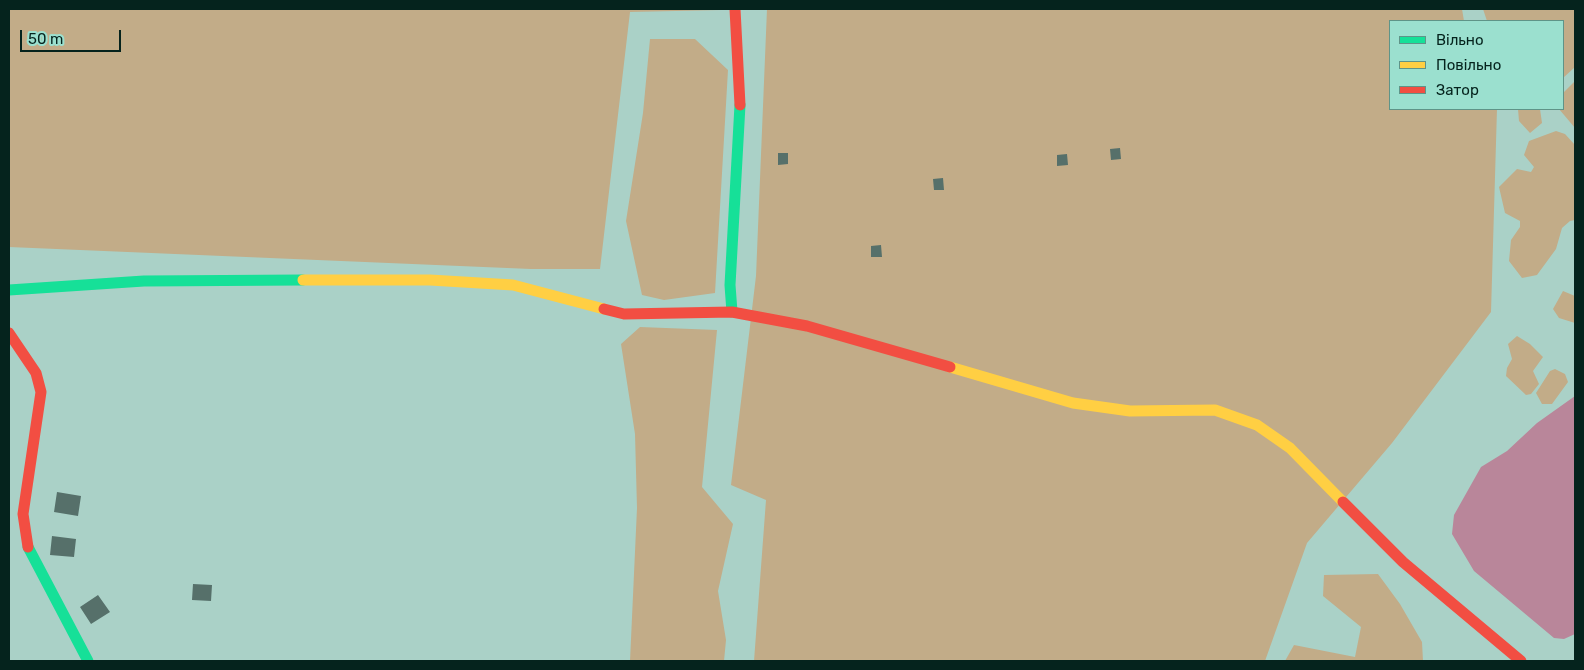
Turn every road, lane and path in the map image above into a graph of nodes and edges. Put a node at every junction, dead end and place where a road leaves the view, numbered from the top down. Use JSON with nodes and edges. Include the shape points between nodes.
{"nodes":[{"id":1,"x":735,"y":9,"type":"edge"},
{"id":2,"x":9,"y":290,"type":"edge"},
{"id":3,"x":732,"y":312,"type":"junction"},
{"id":4,"x":9,"y":333,"type":"edge"},
{"id":5,"x":88,"y":661,"type":"edge"},
{"id":6,"x":1521,"y":661,"type":"edge"}],
"edges":[{"from":1,"to":3,"type":"street","via":[[741,92],[730,285]]},
{"from":2,"to":3,"type":"street","via":[[144,282],[430,280],[513,285],[624,314]]},
{"from":3,"to":6,"type":"street","via":[[808,326],[1074,403],[1130,411],[1214,410],[1257,425],[1290,448],[1403,562]]},
{"from":4,"to":5,"type":"street","via":[[36,373],[41,392],[24,505],[26,543]]}]}
